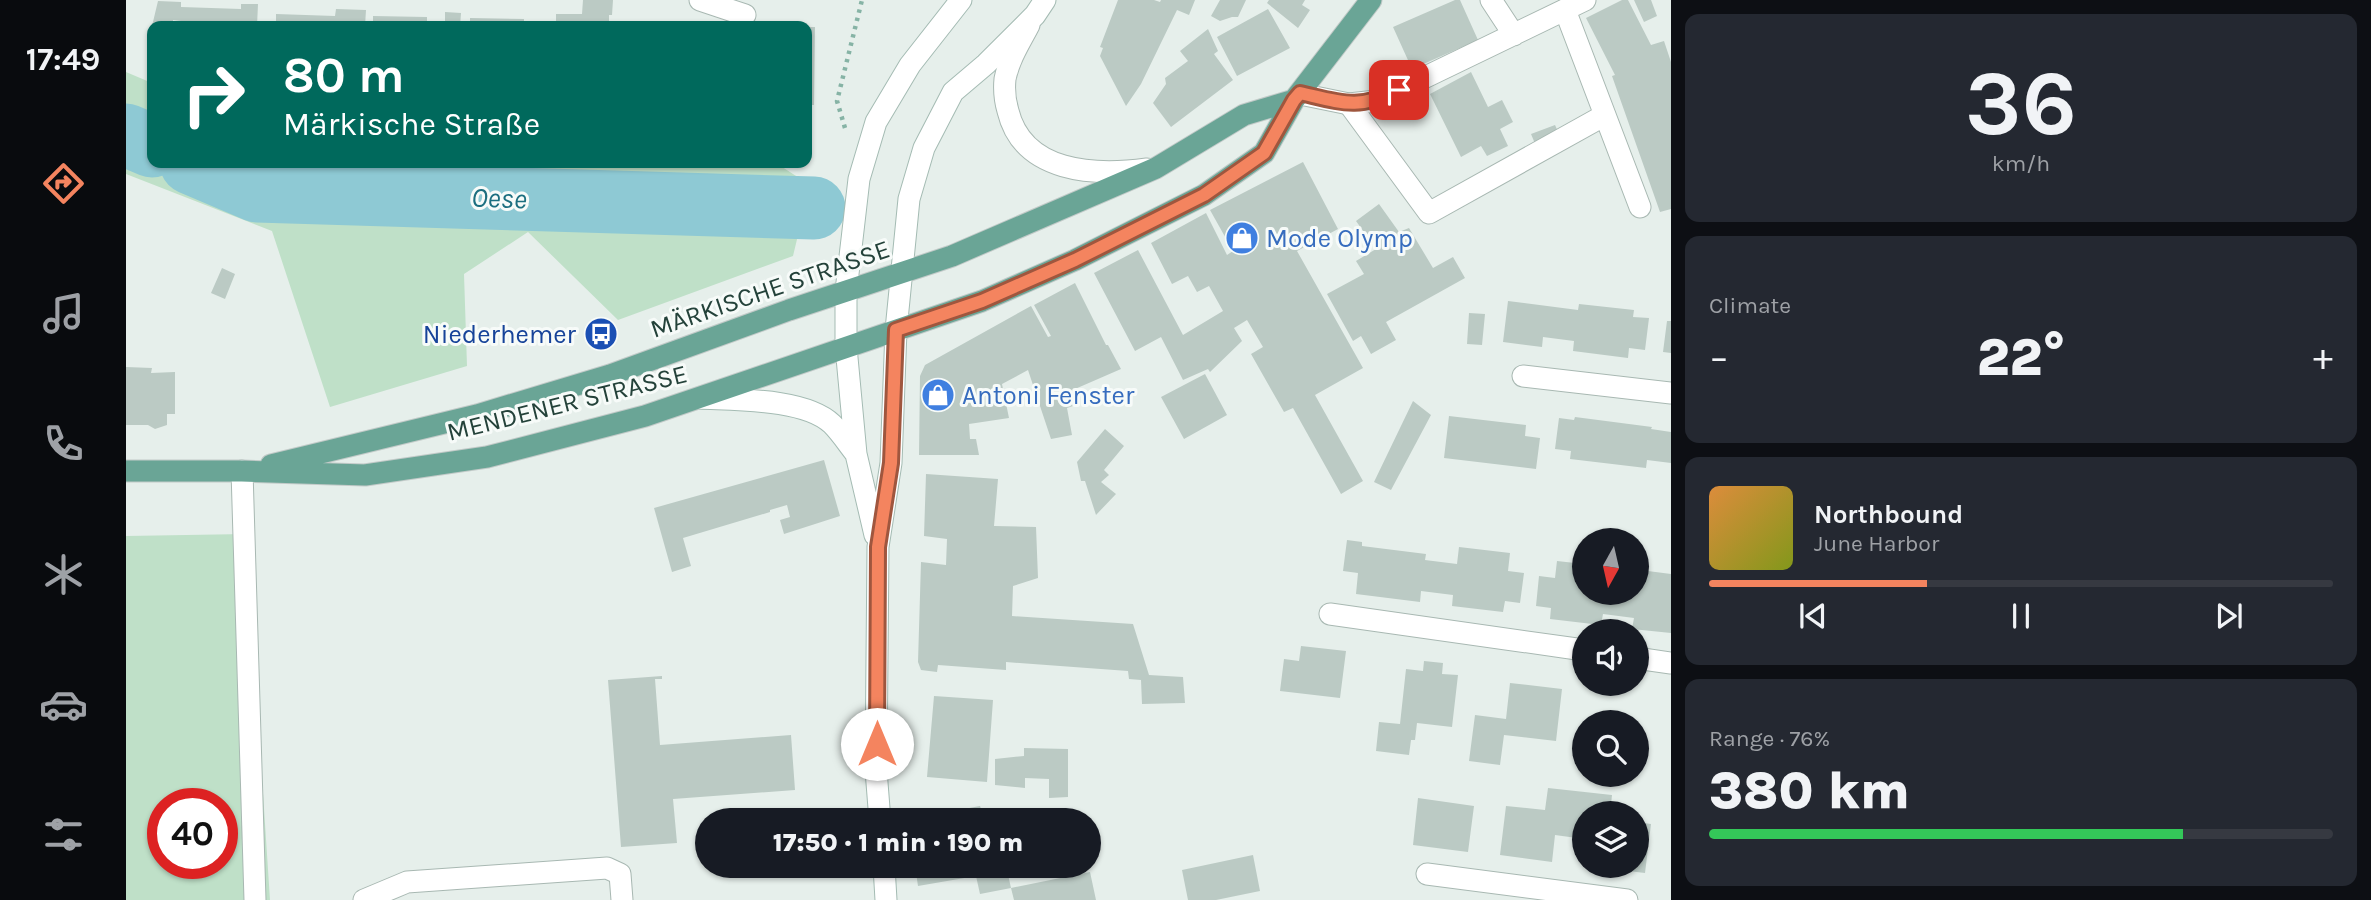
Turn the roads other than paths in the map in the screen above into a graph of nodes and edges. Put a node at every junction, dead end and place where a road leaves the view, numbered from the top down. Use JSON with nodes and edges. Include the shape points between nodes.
{"nodes":[{"id":1,"x":700,"y":0,"type":"edge"},
{"id":2,"x":961,"y":0,"type":"edge"},
{"id":3,"x":1371,"y":0,"type":"edge"},
{"id":4,"x":1491,"y":0,"type":"edge"},
{"id":5,"x":1585,"y":0,"type":"edge"},
{"id":6,"x":1040,"y":7,"type":"edge"},
{"id":7,"x":1565,"y":10,"type":"junction"},
{"id":8,"x":745,"y":15,"type":"dead end"},
{"id":9,"x":1514,"y":35,"type":"junction"},
{"id":10,"x":1297,"y":97,"type":"junction"},
{"id":11,"x":1349,"y":104,"type":"junction"},
{"id":12,"x":1605,"y":115,"type":"junction"},
{"id":13,"x":1156,"y":168,"type":"junction"},
{"id":14,"x":1640,"y":207,"type":"dead end"},
{"id":15,"x":902,"y":273,"type":"junction"},
{"id":16,"x":846,"y":291,"type":"junction"},
{"id":17,"x":896,"y":330,"type":"junction"},
{"id":18,"x":846,"y":347,"type":"junction"},
{"id":19,"x":1523,"y":376,"type":"dead end"},
{"id":20,"x":1671,"y":393,"type":"edge"},
{"id":21,"x":699,"y":398,"type":"junction"},
{"id":22,"x":856,"y":454,"type":"junction"},
{"id":23,"x":126,"y":471,"type":"edge"},
{"id":24,"x":242,"y":471,"type":"junction"},
{"id":25,"x":878,"y":547,"type":"junction"},
{"id":26,"x":1330,"y":614,"type":"dead end"},
{"id":27,"x":1572,"y":648,"type":"edge"},
{"id":28,"x":1649,"y":660,"type":"edge"},
{"id":29,"x":1671,"y":663,"type":"edge"},
{"id":30,"x":879,"y":808,"type":"edge"},
{"id":31,"x":1427,"y":874,"type":"dead end"},
{"id":32,"x":885,"y":878,"type":"edge"},
{"id":33,"x":256,"y":900,"type":"edge"},
{"id":34,"x":363,"y":900,"type":"edge"},
{"id":35,"x":622,"y":900,"type":"edge"},
{"id":36,"x":886,"y":900,"type":"edge"},
{"id":37,"x":1627,"y":900,"type":"edge"}],
"edges":[{"from":1,"to":8,"type":"street"},
{"from":2,"to":16,"type":"street","via":[[910,65],[876,122],[859,179]]},
{"from":3,"to":10,"type":"main road"},
{"from":4,"to":9,"type":"street"},
{"from":5,"to":7,"type":"street"},
{"from":6,"to":13,"type":"street","via":[[1011,58],[1005,80],[1006,103],[1019,138],[1054,163],[1085,171]]},
{"from":6,"to":15,"type":"street","via":[[953,92],[924,148],[909,199]]},
{"from":7,"to":9,"type":"street"},
{"from":7,"to":12,"type":"street"},
{"from":9,"to":11,"type":"street","via":[[1376,101]]},
{"from":10,"to":11,"type":"street"},
{"from":10,"to":13,"type":"main road","name":"MÄRKISCHE STRASSE","via":[[1244,115]]},
{"from":10,"to":17,"type":"main road","via":[[1264,153],[1204,195],[982,301]]},
{"from":11,"to":12,"type":"street","via":[[1429,213]]},
{"from":12,"to":14,"type":"street"},
{"from":13,"to":15,"type":"main road","name":"MÄRKISCHE STRASSE"},
{"from":15,"to":16,"type":"main road","name":"MÄRKISCHE STRASSE"},
{"from":15,"to":17,"type":"street"},
{"from":16,"to":18,"type":"street"},
{"from":16,"to":24,"type":"main road","name":"MÄRKISCHE STRASSE","via":[[610,374],[477,415]]},
{"from":17,"to":18,"type":"main road"},
{"from":17,"to":25,"type":"street","via":[[891,463]]},
{"from":18,"to":21,"type":"main road","name":"MENDENER STRASSE"},
{"from":18,"to":22,"type":"street"},
{"from":19,"to":20,"type":"street"},
{"from":21,"to":22,"type":"street","via":[[814,413],[831,423]]},
{"from":21,"to":24,"type":"main road","name":"MENDENER STRASSE","via":[[487,457],[365,475]]},
{"from":22,"to":25,"type":"street"},
{"from":23,"to":24,"type":"main road","name":"MENDENER STRASSE"},
{"from":24,"to":33,"type":"street"},
{"from":25,"to":30,"type":"street"},
{"from":26,"to":27,"type":"street"},
{"from":28,"to":29,"type":"street"},
{"from":31,"to":37,"type":"street"},
{"from":32,"to":36,"type":"street"},
{"from":34,"to":35,"type":"street","via":[[407,882],[607,868],[620,874]]}]}
